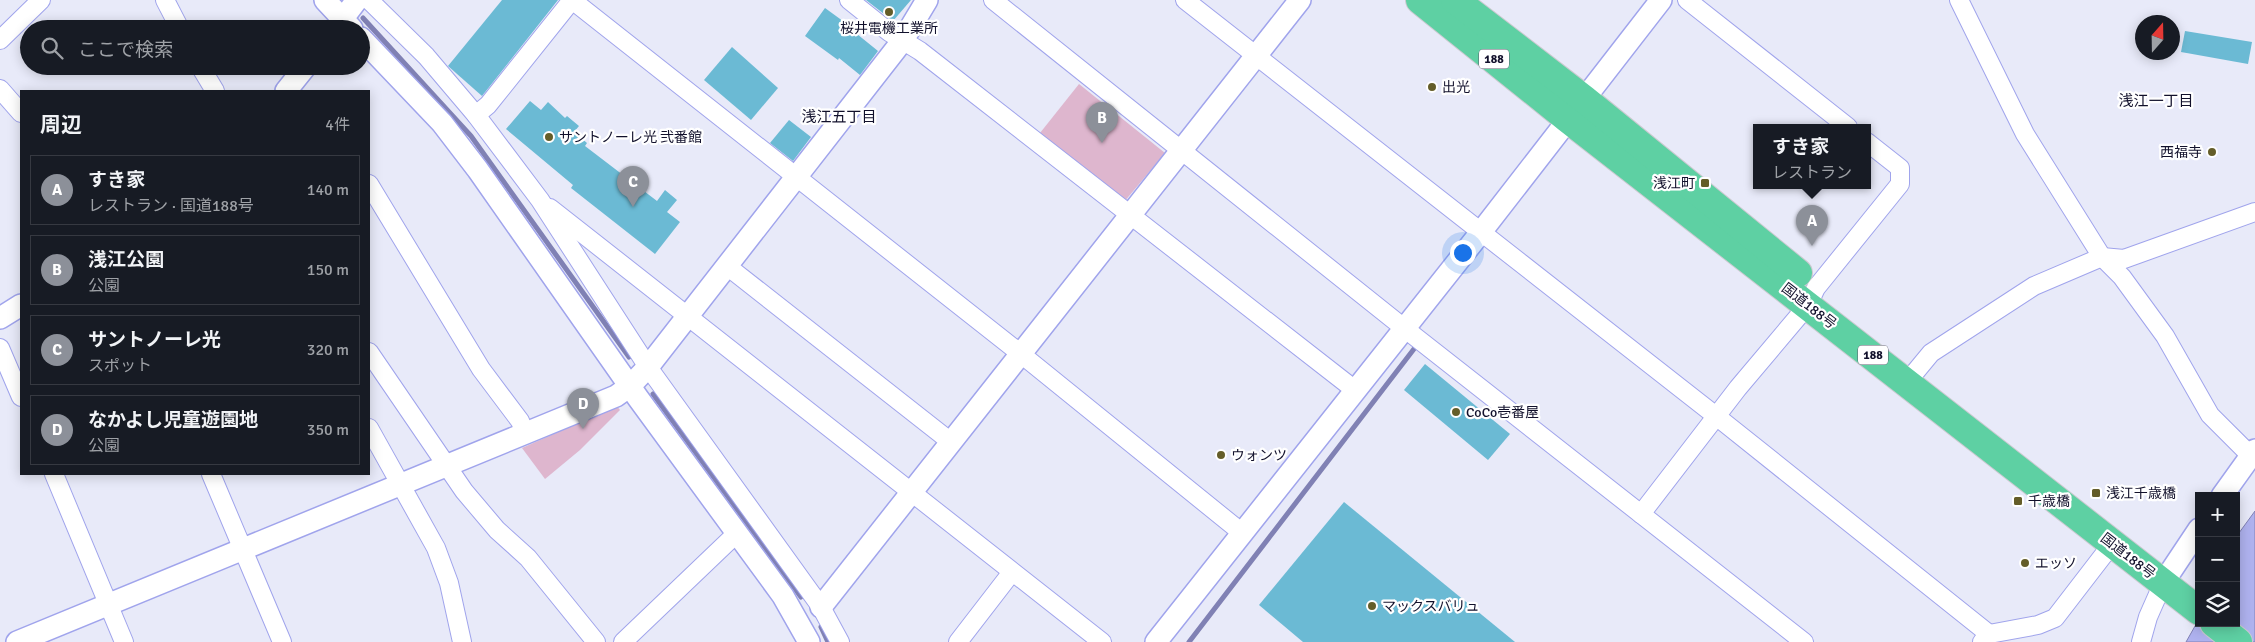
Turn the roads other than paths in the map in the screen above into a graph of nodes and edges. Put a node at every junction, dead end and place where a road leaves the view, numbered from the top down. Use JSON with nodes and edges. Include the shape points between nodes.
{"nodes":[{"id":1,"x":41,"y":0,"type":"edge"},
{"id":2,"x":165,"y":0,"type":"edge"},
{"id":3,"x":325,"y":0,"type":"edge"},
{"id":4,"x":357,"y":0,"type":"edge"},
{"id":5,"x":369,"y":0,"type":"edge"},
{"id":6,"x":849,"y":0,"type":"edge"},
{"id":7,"x":927,"y":0,"type":"edge"},
{"id":8,"x":993,"y":0,"type":"edge"},
{"id":9,"x":1186,"y":0,"type":"edge"},
{"id":10,"x":1300,"y":0,"type":"edge"},
{"id":11,"x":1420,"y":0,"type":"edge"},
{"id":12,"x":1455,"y":0,"type":"edge"},
{"id":13,"x":1662,"y":0,"type":"edge"},
{"id":14,"x":1687,"y":0,"type":"edge"},
{"id":15,"x":1958,"y":0,"type":"edge"},
{"id":16,"x":20,"y":20,"type":"edge"},
{"id":17,"x":20,"y":20,"type":"edge"},
{"id":18,"x":175,"y":20,"type":"edge"},
{"id":19,"x":339,"y":20,"type":"edge"},
{"id":20,"x":346,"y":20,"type":"edge"},
{"id":21,"x":0,"y":40,"type":"edge"},
{"id":22,"x":903,"y":40,"type":"junction"},
{"id":23,"x":370,"y":48,"type":"edge"},
{"id":24,"x":1256,"y":56,"type":"junction"},
{"id":25,"x":205,"y":75,"type":"edge"},
{"id":26,"x":300,"y":75,"type":"edge"},
{"id":27,"x":0,"y":89,"type":"edge"},
{"id":28,"x":214,"y":90,"type":"edge"},
{"id":29,"x":291,"y":90,"type":"edge"},
{"id":30,"x":1576,"y":109,"type":"junction"},
{"id":31,"x":20,"y":112,"type":"edge"},
{"id":32,"x":476,"y":115,"type":"junction"},
{"id":33,"x":1844,"y":124,"type":"edge"},
{"id":34,"x":1871,"y":145,"type":"edge"},
{"id":35,"x":1182,"y":151,"type":"junction"},
{"id":36,"x":798,"y":178,"type":"junction"},
{"id":37,"x":370,"y":186,"type":"edge"},
{"id":38,"x":540,"y":200,"type":"junction"},
{"id":39,"x":2255,"y":212,"type":"edge"},
{"id":40,"x":1131,"y":215,"type":"junction"},
{"id":41,"x":1481,"y":232,"type":"junction"},
{"id":42,"x":2102,"y":257,"type":"junction"},
{"id":43,"x":727,"y":266,"type":"junction"},
{"id":44,"x":1812,"y":296,"type":"junction"},
{"id":45,"x":20,"y":306,"type":"edge"},
{"id":46,"x":687,"y":316,"type":"junction"},
{"id":47,"x":0,"y":318,"type":"edge"},
{"id":48,"x":1404,"y":328,"type":"junction"},
{"id":49,"x":0,"y":348,"type":"edge"},
{"id":50,"x":370,"y":353,"type":"edge"},
{"id":51,"x":1021,"y":354,"type":"junction"},
{"id":52,"x":648,"y":367,"type":"junction"},
{"id":53,"x":1912,"y":375,"type":"junction"},
{"id":54,"x":630,"y":386,"type":"junction"},
{"id":55,"x":1355,"y":390,"type":"junction"},
{"id":56,"x":20,"y":395,"type":"edge"},
{"id":57,"x":1716,"y":416,"type":"junction"},
{"id":58,"x":370,"y":430,"type":"edge"},
{"id":59,"x":525,"y":433,"type":"junction"},
{"id":60,"x":951,"y":442,"type":"junction"},
{"id":61,"x":2253,"y":453,"type":"edge"},
{"id":62,"x":448,"y":465,"type":"junction"},
{"id":63,"x":54,"y":475,"type":"edge"},
{"id":64,"x":211,"y":475,"type":"edge"},
{"id":65,"x":400,"y":486,"type":"junction"},
{"id":66,"x":912,"y":492,"type":"junction"},
{"id":67,"x":2225,"y":492,"type":"edge"},
{"id":68,"x":1641,"y":514,"type":"junction"},
{"id":69,"x":1242,"y":532,"type":"junction"},
{"id":70,"x":736,"y":534,"type":"junction"},
{"id":71,"x":2196,"y":537,"type":"edge"},
{"id":72,"x":2112,"y":544,"type":"junction"},
{"id":73,"x":243,"y":550,"type":"junction"},
{"id":74,"x":1012,"y":572,"type":"junction"},
{"id":75,"x":2178,"y":583,"type":"edge"},
{"id":76,"x":109,"y":604,"type":"junction"},
{"id":77,"x":2195,"y":606,"type":"edge"},
{"id":78,"x":821,"y":607,"type":"junction"},
{"id":79,"x":798,"y":620,"type":"junction"},
{"id":80,"x":2240,"y":624,"type":"edge"},
{"id":81,"x":2219,"y":627,"type":"edge"},
{"id":82,"x":2255,"y":636,"type":"edge"},
{"id":83,"x":1986,"y":638,"type":"edge"},
{"id":84,"x":16,"y":642,"type":"edge"},
{"id":85,"x":124,"y":642,"type":"edge"},
{"id":86,"x":282,"y":642,"type":"edge"},
{"id":87,"x":462,"y":642,"type":"edge"},
{"id":88,"x":596,"y":642,"type":"edge"},
{"id":89,"x":623,"y":642,"type":"edge"},
{"id":90,"x":809,"y":642,"type":"edge"},
{"id":91,"x":840,"y":642,"type":"edge"},
{"id":92,"x":958,"y":642,"type":"edge"},
{"id":93,"x":1102,"y":642,"type":"edge"},
{"id":94,"x":1156,"y":642,"type":"edge"},
{"id":95,"x":1804,"y":642,"type":"edge"},
{"id":96,"x":2141,"y":642,"type":"edge"},
{"id":97,"x":2238,"y":642,"type":"edge"}],
"edges":[{"from":1,"to":16,"type":"street"},
{"from":2,"to":18,"type":"street"},
{"from":3,"to":19,"type":"street"},
{"from":4,"to":20,"type":"street"},
{"from":5,"to":32,"type":"street","via":[[426,56]]},
{"from":6,"to":22,"type":"street"},
{"from":7,"to":22,"type":"street"},
{"from":8,"to":35,"type":"street"},
{"from":9,"to":24,"type":"street"},
{"from":10,"to":24,"type":"street"},
{"from":11,"to":30,"type":"highway","name":"国道188号","number":"188"},
{"from":12,"to":30,"type":"highway","name":"国道188号","number":"188"},
{"from":13,"to":30,"type":"street"},
{"from":14,"to":33,"type":"street"},
{"from":15,"to":42,"type":"street","via":[[2025,134]]},
{"from":17,"to":21,"type":"street"},
{"from":22,"to":36,"type":"street"},
{"from":22,"to":40,"type":"street"},
{"from":23,"to":54,"type":"street","via":[[448,130]]},
{"from":24,"to":35,"type":"street"},
{"from":24,"to":41,"type":"street"},
{"from":25,"to":28,"type":"street"},
{"from":26,"to":29,"type":"street"},
{"from":27,"to":31,"type":"street"},
{"from":30,"to":41,"type":"street"},
{"from":30,"to":44,"type":"highway","name":"国道188号","number":"188"},
{"from":32,"to":36,"type":"street","via":[[488,105],[572,0]]},
{"from":32,"to":38,"type":"street"},
{"from":34,"to":44,"type":"street","via":[[1900,168],[1900,184]]},
{"from":35,"to":40,"type":"street"},
{"from":35,"to":48,"type":"street"},
{"from":36,"to":43,"type":"street"},
{"from":36,"to":51,"type":"street"},
{"from":37,"to":59,"type":"street","via":[[481,369]]},
{"from":38,"to":46,"type":"street"},
{"from":38,"to":52,"type":"street"},
{"from":39,"to":42,"type":"street","via":[[2124,259]]},
{"from":40,"to":51,"type":"street"},
{"from":40,"to":55,"type":"street"},
{"from":41,"to":48,"type":"street"},
{"from":41,"to":57,"type":"street"},
{"from":42,"to":53,"type":"street","via":[[2034,286],[1930,353]]},
{"from":42,"to":61,"type":"street","via":[[2122,277],[2165,336],[2210,415]]},
{"from":43,"to":46,"type":"street"},
{"from":43,"to":60,"type":"street"},
{"from":44,"to":53,"type":"highway","name":"国道188号","number":"188"},
{"from":44,"to":57,"type":"street"},
{"from":45,"to":47,"type":"street"},
{"from":46,"to":52,"type":"street"},
{"from":46,"to":66,"type":"street"},
{"from":48,"to":55,"type":"street"},
{"from":48,"to":68,"type":"street"},
{"from":49,"to":56,"type":"street"},
{"from":50,"to":62,"type":"street"},
{"from":51,"to":60,"type":"street"},
{"from":51,"to":69,"type":"street"},
{"from":52,"to":54,"type":"street"},
{"from":52,"to":78,"type":"street"},
{"from":53,"to":72,"type":"highway","name":"国道188号","number":"188"},
{"from":53,"to":75,"type":"highway","name":"国道188号","number":"188"},
{"from":54,"to":59,"type":"street","via":[[616,396]]},
{"from":54,"to":70,"type":"street"},
{"from":55,"to":69,"type":"street"},
{"from":57,"to":68,"type":"street"},
{"from":57,"to":83,"type":"street"},
{"from":58,"to":65,"type":"street"},
{"from":59,"to":62,"type":"street"},
{"from":60,"to":66,"type":"street"},
{"from":61,"to":67,"type":"street"},
{"from":62,"to":65,"type":"street"},
{"from":62,"to":88,"type":"street","via":[[464,491],[497,530],[528,558]]},
{"from":63,"to":76,"type":"street"},
{"from":64,"to":73,"type":"street"},
{"from":65,"to":73,"type":"street"},
{"from":65,"to":87,"type":"street","via":[[436,548],[449,583]]},
{"from":66,"to":74,"type":"street"},
{"from":66,"to":78,"type":"street"},
{"from":68,"to":95,"type":"street"},
{"from":69,"to":94,"type":"street"},
{"from":70,"to":79,"type":"street"},
{"from":70,"to":89,"type":"street"},
{"from":71,"to":75,"type":"street"},
{"from":72,"to":75,"type":"highway","name":"国道188号","number":"188"},
{"from":72,"to":83,"type":"street","via":[[2055,618]]},
{"from":73,"to":76,"type":"street"},
{"from":73,"to":86,"type":"street"},
{"from":74,"to":92,"type":"street"},
{"from":74,"to":93,"type":"street"},
{"from":75,"to":77,"type":"highway","name":"国道188号","number":"188"},
{"from":75,"to":96,"type":"street","via":[[2148,617]]},
{"from":76,"to":84,"type":"street"},
{"from":76,"to":85,"type":"street"},
{"from":78,"to":79,"type":"street"},
{"from":78,"to":91,"type":"street"},
{"from":79,"to":90,"type":"street"},
{"from":80,"to":82,"type":"highway"},
{"from":81,"to":97,"type":"highway"}]}
